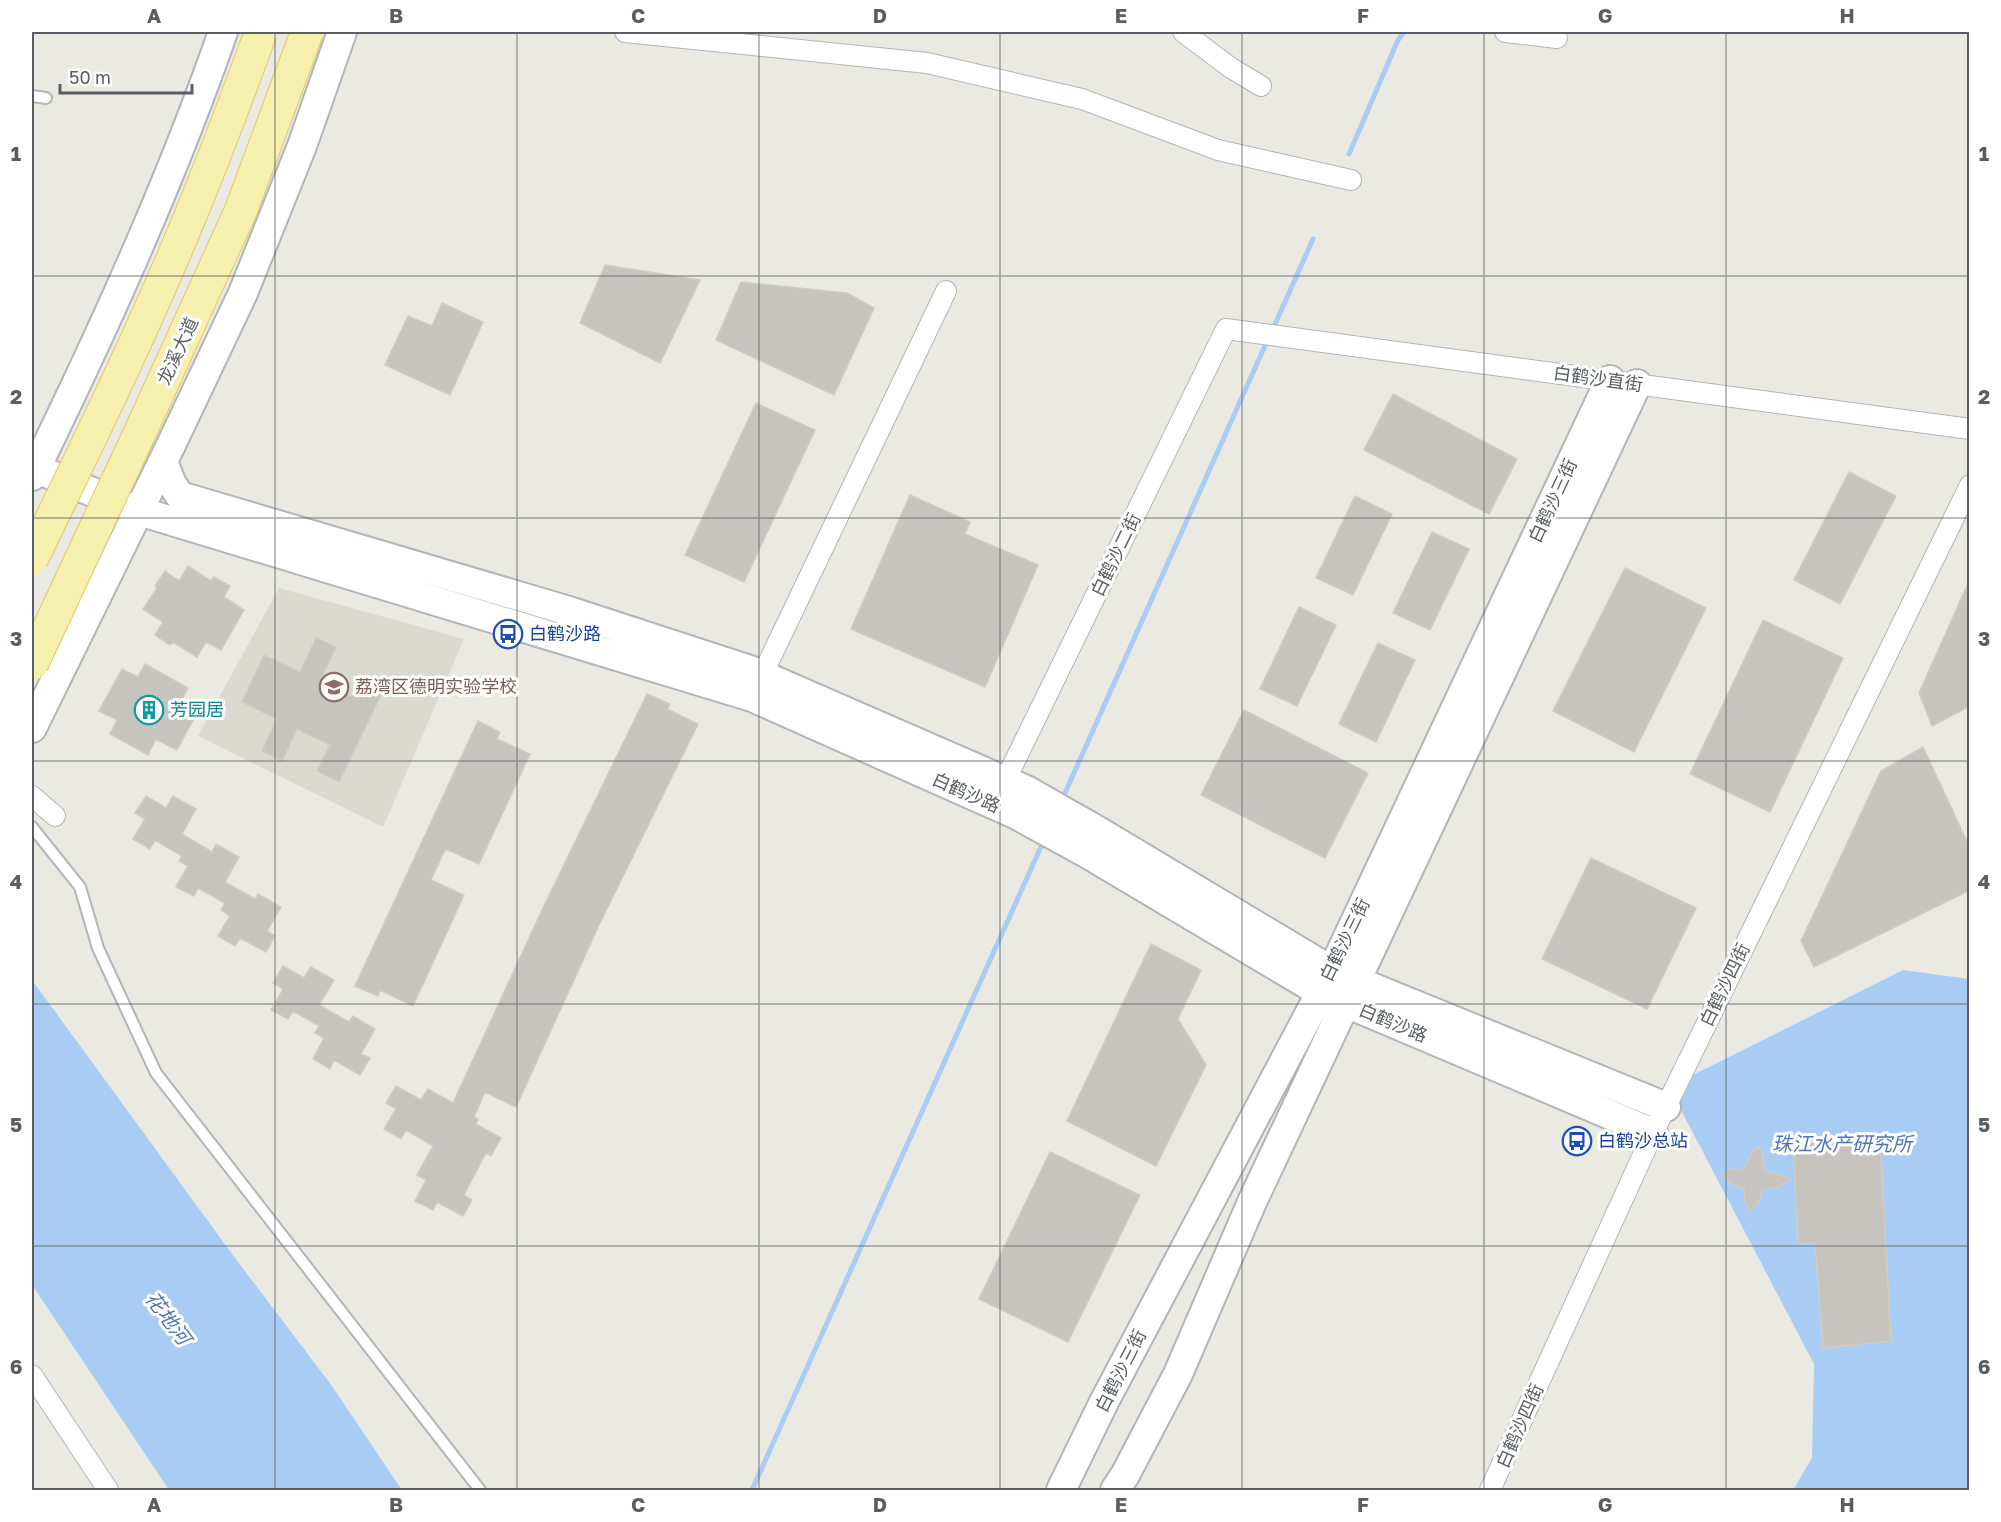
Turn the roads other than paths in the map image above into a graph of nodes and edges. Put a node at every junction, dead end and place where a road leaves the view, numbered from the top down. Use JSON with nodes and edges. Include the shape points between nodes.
{"nodes":[{"id":1,"x":223,"y":32,"type":"edge"},
{"id":2,"x":261,"y":32,"type":"edge"},
{"id":3,"x":307,"y":32,"type":"edge"},
{"id":4,"x":342,"y":32,"type":"edge"},
{"id":5,"x":626,"y":32,"type":"edge"},
{"id":6,"x":1183,"y":32,"type":"edge"},
{"id":7,"x":1505,"y":32,"type":"edge"},
{"id":8,"x":1557,"y":38,"type":"dead end"},
{"id":9,"x":1261,"y":86,"type":"dead end"},
{"id":10,"x":32,"y":96,"type":"edge"},
{"id":11,"x":46,"y":98,"type":"dead end"},
{"id":12,"x":1351,"y":180,"type":"dead end"},
{"id":13,"x":946,"y":291,"type":"dead end"},
{"id":14,"x":1226,"y":329,"type":"joint"},
{"id":15,"x":1623,"y":382,"type":"junction"},
{"id":16,"x":1970,"y":429,"type":"edge"},
{"id":17,"x":163,"y":462,"type":"junction"},
{"id":18,"x":33,"y":472,"type":"edge"},
{"id":19,"x":1970,"y":484,"type":"edge"},
{"id":20,"x":223,"y":510,"type":"junction"},
{"id":21,"x":139,"y":511,"type":"junction"},
{"id":22,"x":190,"y":527,"type":"junction"},
{"id":23,"x":116,"y":556,"type":"junction"},
{"id":24,"x":32,"y":559,"type":"edge"},
{"id":25,"x":32,"y":664,"type":"edge"},
{"id":26,"x":758,"y":686,"type":"junction"},
{"id":27,"x":32,"y":728,"type":"edge"},
{"id":28,"x":32,"y":796,"type":"edge"},
{"id":29,"x":1016,"y":796,"type":"junction"},
{"id":30,"x":55,"y":816,"type":"dead end"},
{"id":31,"x":32,"y":827,"type":"edge"},
{"id":32,"x":1338,"y":987,"type":"junction"},
{"id":33,"x":1666,"y":1107,"type":"junction"},
{"id":34,"x":1653,"y":1133,"type":"junction"},
{"id":35,"x":32,"y":1375,"type":"edge"},
{"id":36,"x":108,"y":1491,"type":"edge"},
{"id":37,"x":480,"y":1491,"type":"edge"},
{"id":38,"x":1061,"y":1491,"type":"edge"},
{"id":39,"x":1115,"y":1491,"type":"edge"},
{"id":40,"x":1490,"y":1491,"type":"edge"}],
"edges":[{"from":1,"to":18,"type":"street","via":[[158,205]]},
{"from":2,"to":24,"type":"main road","bridge":true,"via":[[189,220]]},
{"from":3,"to":25,"type":"main road","name":"龙溪大道","bridge":true,"via":[[241,210]]},
{"from":4,"to":17,"type":"street","via":[[271,226]]},
{"from":5,"to":12,"type":"street","via":[[927,63],[1082,99],[1218,150]]},
{"from":6,"to":9,"type":"street"},
{"from":7,"to":8,"type":"street"},
{"from":10,"to":11,"type":"lane"},
{"from":13,"to":26,"type":"street"},
{"from":14,"to":15,"type":"street","name":"白鹤沙直街"},
{"from":14,"to":29,"type":"street","name":"白鹤沙二街"},
{"from":15,"to":16,"type":"street","name":"白鹤沙直街"},
{"from":15,"to":32,"type":"street","name":"白鹤沙三街"},
{"from":17,"to":20,"type":"street","name":"白鹤沙路","via":[[180,496]]},
{"from":17,"to":21,"type":"street"},
{"from":18,"to":21,"type":"street","name":"白鹤沙路"},
{"from":19,"to":33,"type":"street","name":"白鹤沙四街"},
{"from":20,"to":21,"type":"street"},
{"from":20,"to":26,"type":"street","name":"白鹤沙路","via":[[569,611]]},
{"from":21,"to":22,"type":"street","name":"白鹤沙路"},
{"from":21,"to":23,"type":"street"},
{"from":22,"to":23,"type":"street","via":[[153,536]]},
{"from":22,"to":26,"type":"street","name":"白鹤沙路"},
{"from":23,"to":27,"type":"street"},
{"from":26,"to":29,"type":"street","name":"白鹤沙路"},
{"from":28,"to":30,"type":"street"},
{"from":29,"to":32,"type":"street","name":"白鹤沙路"},
{"from":31,"to":37,"type":"lane","via":[[80,887],[98,948],[156,1073]]},
{"from":32,"to":33,"type":"street","name":"白鹤沙路"},
{"from":32,"to":34,"type":"street","name":"白鹤沙路"},
{"from":32,"to":38,"type":"street","name":"白鹤沙三街","via":[[1104,1402]]},
{"from":32,"to":39,"type":"street","name":"白鹤沙三街","via":[[1178,1374]]},
{"from":33,"to":34,"type":"street","name":"白鹤沙四街"},
{"from":34,"to":40,"type":"street","name":"白鹤沙四街"},
{"from":35,"to":36,"type":"street"}]}
